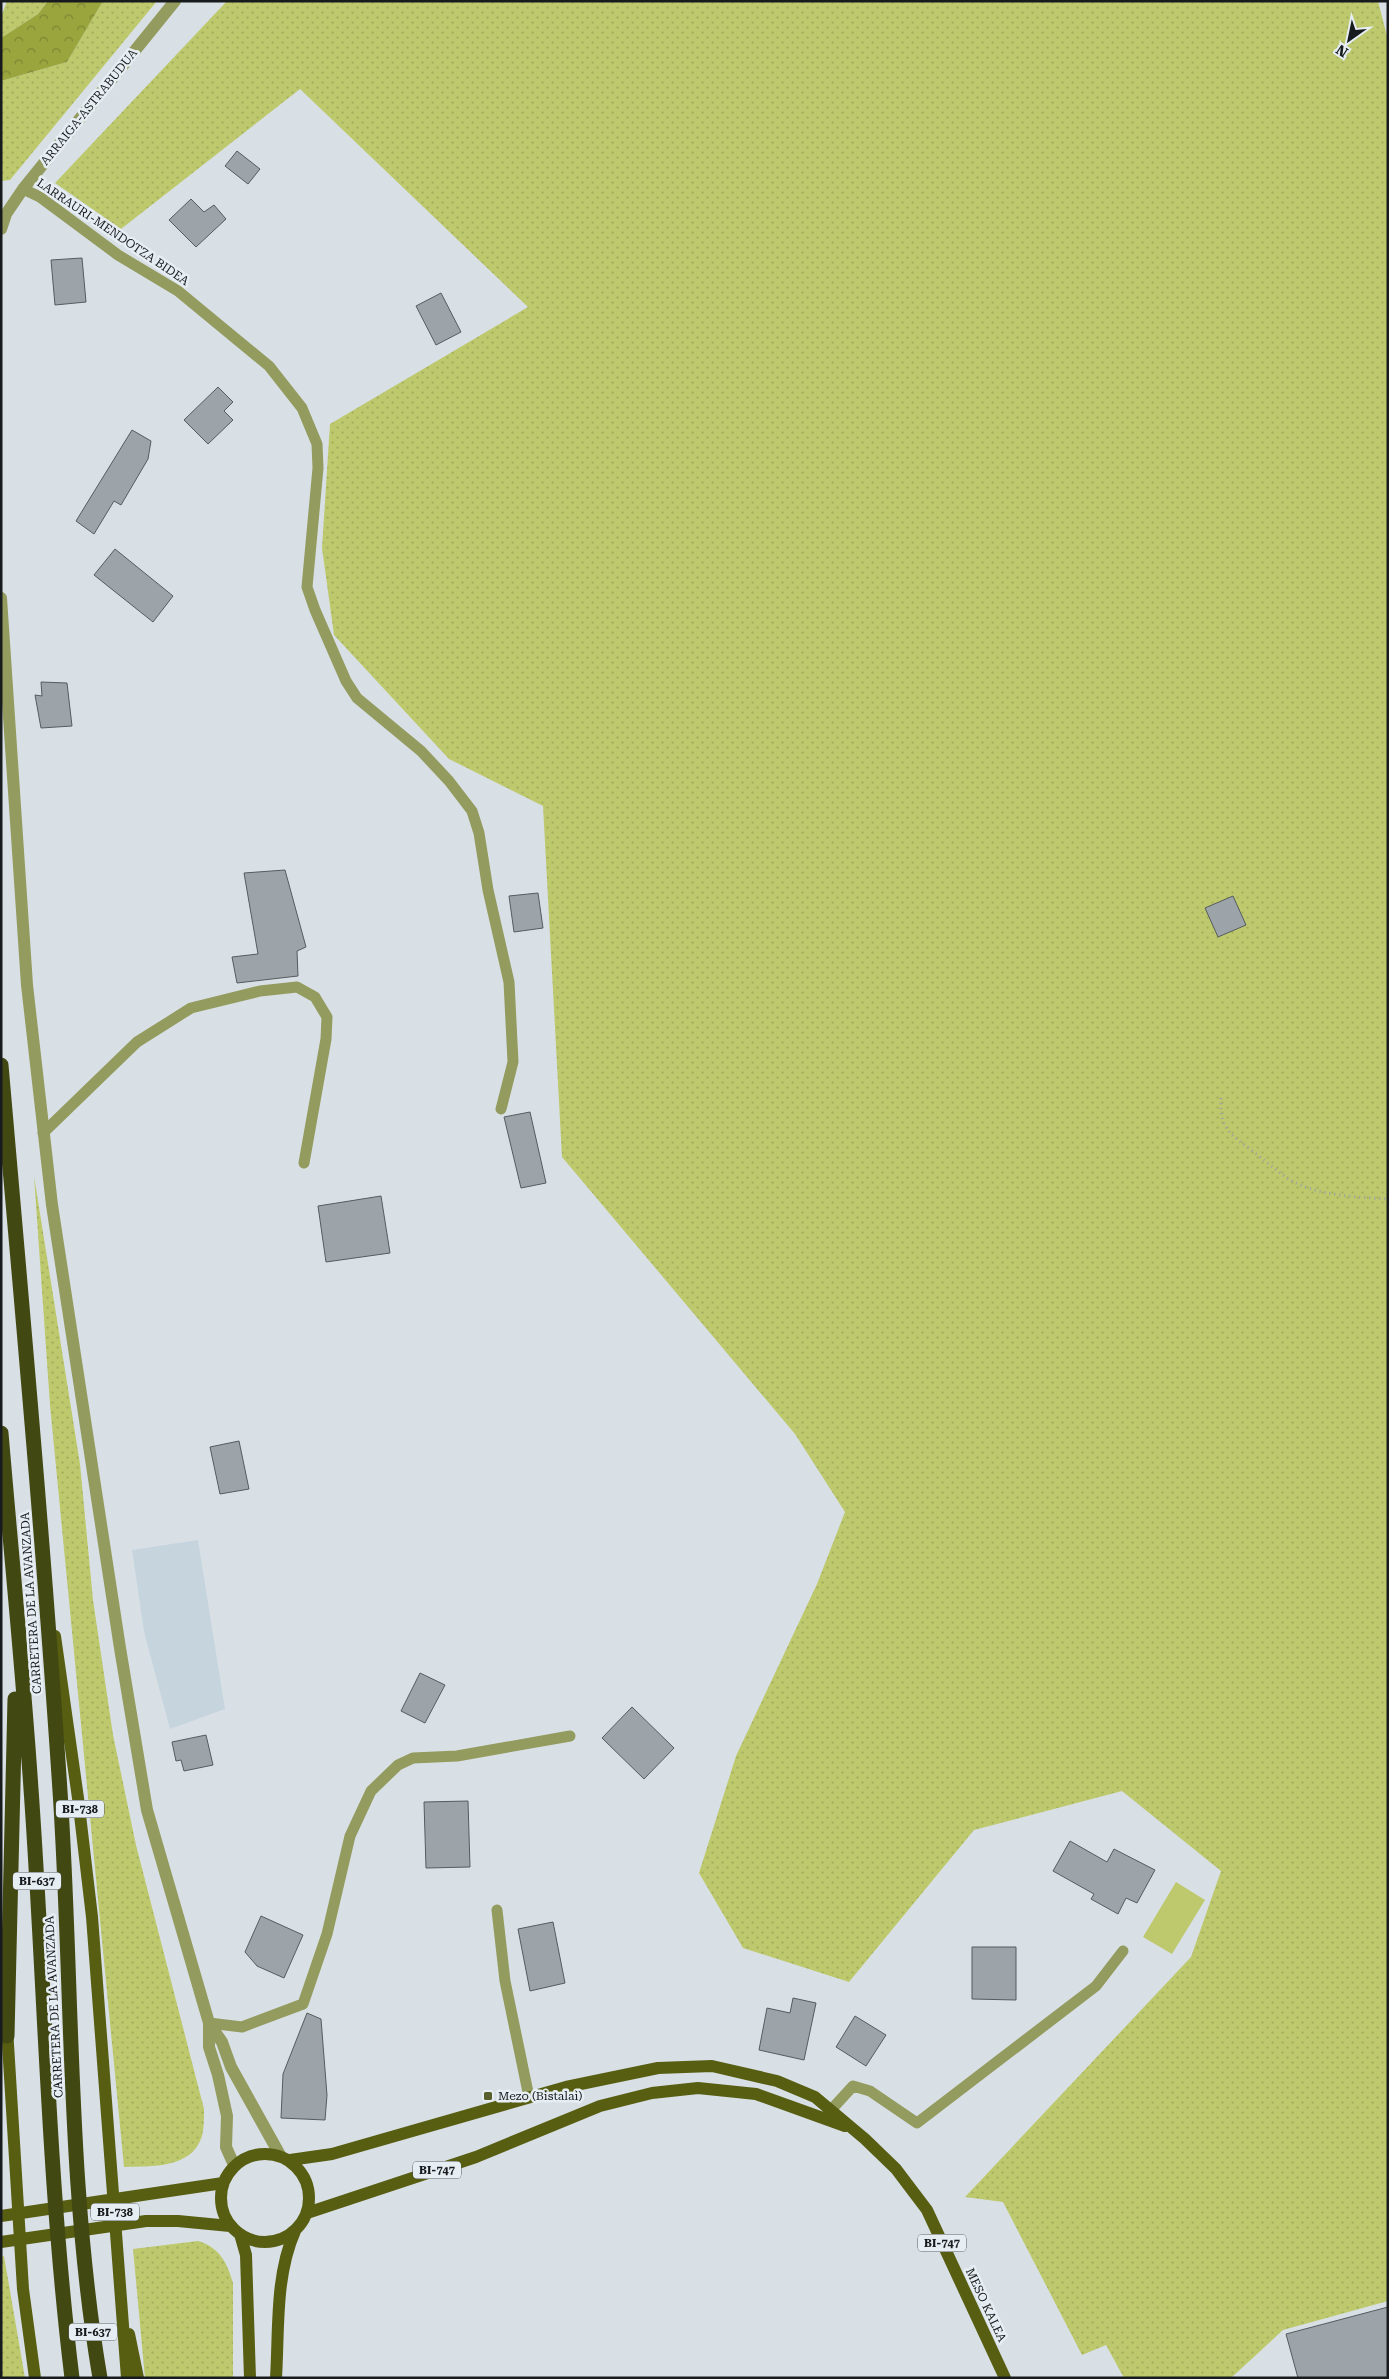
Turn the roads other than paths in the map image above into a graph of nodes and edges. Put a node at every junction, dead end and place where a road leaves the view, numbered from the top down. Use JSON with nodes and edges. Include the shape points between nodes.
{"nodes":[{"id":1,"x":175,"y":1,"type":"edge"},
{"id":2,"x":23,"y":189,"type":"junction"},
{"id":3,"x":4,"y":212,"type":"edge"},
{"id":4,"x":1,"y":229,"type":"edge"},
{"id":5,"x":1,"y":598,"type":"edge"},
{"id":6,"x":1,"y":1065,"type":"edge"},
{"id":7,"x":501,"y":1109,"type":"dead end"},
{"id":8,"x":43,"y":1133,"type":"junction"},
{"id":9,"x":304,"y":1163,"type":"dead end"},
{"id":10,"x":1,"y":1433,"type":"edge"},
{"id":11,"x":37,"y":1477,"type":"junction"},
{"id":12,"x":17,"y":1622,"type":"junction"},
{"id":13,"x":570,"y":1736,"type":"dead end"},
{"id":14,"x":497,"y":1910,"type":"dead end"},
{"id":15,"x":1,"y":1936,"type":"edge"},
{"id":16,"x":1123,"y":1951,"type":"dead end"},
{"id":17,"x":209,"y":2023,"type":"junction"},
{"id":18,"x":7,"y":2036,"type":"junction"},
{"id":19,"x":529,"y":2098,"type":"junction"},
{"id":20,"x":831,"y":2110,"type":"junction"},
{"id":21,"x":850,"y":2128,"type":"junction"},
{"id":22,"x":285,"y":2158,"type":"junction"},
{"id":23,"x":234,"y":2165,"type":"junction"},
{"id":24,"x":223,"y":2183,"type":"junction"},
{"id":25,"x":308,"y":2213,"type":"junction"},
{"id":26,"x":1,"y":2216,"type":"edge"},
{"id":27,"x":235,"y":2230,"type":"junction"},
{"id":28,"x":295,"y":2231,"type":"junction"},
{"id":29,"x":1,"y":2242,"type":"edge"},
{"id":30,"x":120,"y":2283,"type":"junction"},
{"id":31,"x":35,"y":2378,"type":"edge"},
{"id":32,"x":72,"y":2378,"type":"edge"},
{"id":33,"x":100,"y":2378,"type":"edge"},
{"id":34,"x":127,"y":2378,"type":"edge"},
{"id":35,"x":138,"y":2378,"type":"edge"},
{"id":36,"x":250,"y":2378,"type":"edge"},
{"id":37,"x":276,"y":2378,"type":"edge"},
{"id":38,"x":1005,"y":2378,"type":"edge"}],
"edges":[{"from":1,"to":2,"type":"street","name":"ARRAIGA-ASTRABUDUA"},
{"from":2,"to":3,"type":"street","name":"ARRAIGA-ASTRABUDUA"},
{"from":2,"to":7,"type":"lane","name":"LARRAURI-MENDOTZA BIDEA","via":[[40,197],[118,255],[178,291],[269,366],[302,408],[317,444],[318,468],[307,587],[315,610],[346,681],[357,698],[421,751],[450,781],[472,811],[479,833],[509,982],[514,1062]]},
{"from":3,"to":4,"type":"street","name":"ARRAIGA-ASTRABUDUA"},
{"from":5,"to":8,"type":"street","via":[[27,985]]},
{"from":6,"to":11,"type":"highway","name":"CARRETERA DE LA AVANZADA","number":"BI-637"},
{"from":8,"to":9,"type":"lane","via":[[137,1042],[191,1008],[260,991],[297,987],[315,997],[327,1016],[326,1039]]},
{"from":8,"to":17,"type":"street","via":[[53,1215],[147,1810]]},
{"from":10,"to":12,"type":"highway","name":"CARRETERA DE LA AVANZADA","number":"BI-637"},
{"from":11,"to":30,"type":"main road","number":"BI-738","via":[[92,1917]]},
{"from":11,"to":33,"type":"highway","name":"CARRETERA DE LA AVANZADA","number":"BI-637","via":[[60,1794],[76,2141],[87,2285]]},
{"from":12,"to":18,"type":"highway"},
{"from":12,"to":32,"type":"highway","name":"CARRETERA DE LA AVANZADA","number":"BI-637","via":[[32,1799],[50,2140],[61,2288]]},
{"from":13,"to":17,"type":"lane","via":[[457,1756],[413,1758],[398,1765],[371,1791],[350,1836],[327,1934],[303,2004],[242,2026]]},
{"from":14,"to":19,"type":"lane","via":[[505,1981]]},
{"from":15,"to":18,"type":"main road"},
{"from":16,"to":20,"type":"lane","via":[[1096,1986],[917,2123],[870,2091],[852,2086]]},
{"from":17,"to":22,"type":"street"},
{"from":17,"to":23,"type":"street","via":[[209,2047],[227,2116],[226,2147]]},
{"from":18,"to":31,"type":"main road","via":[[24,2290]]},
{"from":19,"to":20,"type":"main road","number":"BI-747","via":[[658,2068],[712,2066],[777,2081],[815,2097]]},
{"from":19,"to":22,"type":"main road","number":"BI-747","via":[[332,2154]]},
{"from":20,"to":21,"type":"main road","number":"BI-747"},
{"from":21,"to":25,"type":"main road","number":"BI-747","via":[[756,2094],[698,2088],[652,2093],[600,2106],[476,2157]]},
{"from":21,"to":38,"type":"main road","name":"MESO KALEA","number":"BI-747","via":[[896,2169],[927,2210]]},
{"from":22,"to":23,"type":"main road","number":"BI-747","via":[[268,2153],[256,2154]]},
{"from":22,"to":25,"type":"main road","via":[[306,2178],[310,2202]]},
{"from":23,"to":24,"type":"main road"},
{"from":24,"to":26,"type":"main road"},
{"from":24,"to":27,"type":"main road","via":[[220,2198],[223,2212]]},
{"from":25,"to":28,"type":"main road"},
{"from":27,"to":28,"type":"main road","via":[[253,2241],[268,2242],[282,2239]]},
{"from":27,"to":29,"type":"main road","via":[[178,2221],[146,2221]]},
{"from":27,"to":36,"type":"main road","via":[[246,2255]]},
{"from":28,"to":37,"type":"main road","via":[[287,2248],[279,2304]]},
{"from":30,"to":34,"type":"main road","number":"BI-738"},
{"from":30,"to":35,"type":"main road"}]}
